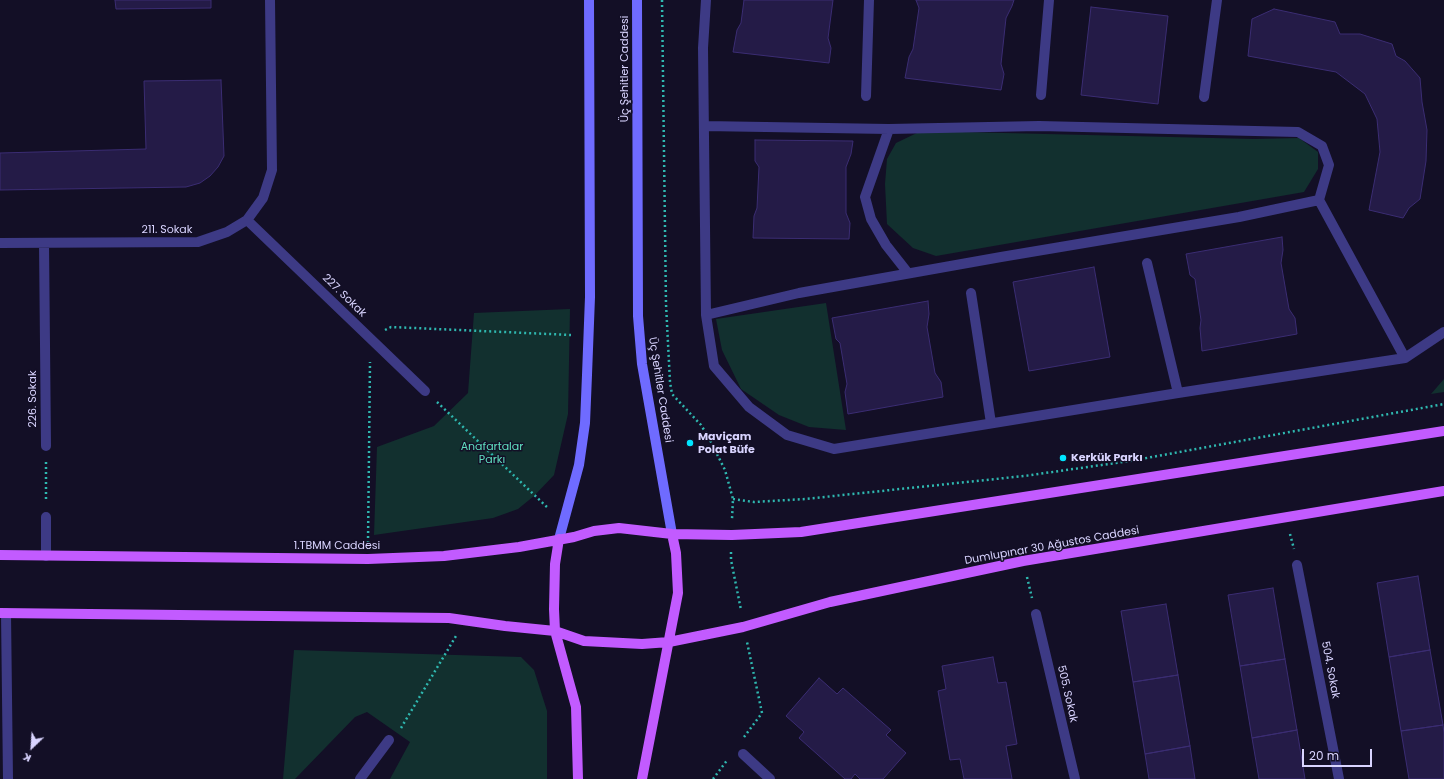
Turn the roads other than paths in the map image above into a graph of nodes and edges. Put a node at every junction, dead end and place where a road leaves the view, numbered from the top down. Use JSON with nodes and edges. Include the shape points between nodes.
{"nodes":[{"id":1,"x":270,"y":0,"type":"edge"},
{"id":2,"x":589,"y":0,"type":"edge"},
{"id":3,"x":637,"y":0,"type":"edge"},
{"id":4,"x":706,"y":0,"type":"edge"},
{"id":5,"x":869,"y":0,"type":"edge"},
{"id":6,"x":1048,"y":0,"type":"edge"},
{"id":7,"x":1218,"y":0,"type":"edge"},
{"id":8,"x":1041,"y":95,"type":"dead end"},
{"id":9,"x":866,"y":96,"type":"dead end"},
{"id":10,"x":1204,"y":97,"type":"dead end"},
{"id":11,"x":704,"y":126,"type":"junction"},
{"id":12,"x":889,"y":129,"type":"junction"},
{"id":13,"x":1318,"y":200,"type":"junction"},
{"id":14,"x":247,"y":220,"type":"junction"},
{"id":15,"x":0,"y":243,"type":"edge"},
{"id":16,"x":44,"y":243,"type":"junction"},
{"id":17,"x":1147,"y":263,"type":"dead end"},
{"id":18,"x":908,"y":273,"type":"junction"},
{"id":19,"x":971,"y":292,"type":"dead end"},
{"id":20,"x":706,"y":315,"type":"junction"},
{"id":21,"x":1444,"y":332,"type":"edge"},
{"id":22,"x":1405,"y":358,"type":"junction"},
{"id":23,"x":425,"y":390,"type":"dead end"},
{"id":24,"x":1178,"y":392,"type":"junction"},
{"id":25,"x":991,"y":423,"type":"junction"},
{"id":26,"x":1444,"y":431,"type":"edge"},
{"id":27,"x":46,"y":446,"type":"road end"},
{"id":28,"x":1444,"y":491,"type":"edge"},
{"id":29,"x":46,"y":517,"type":"road end"},
{"id":30,"x":672,"y":534,"type":"junction"},
{"id":31,"x":559,"y":539,"type":"junction"},
{"id":32,"x":0,"y":555,"type":"edge"},
{"id":33,"x":46,"y":556,"type":"junction"},
{"id":34,"x":1297,"y":565,"type":"road end"},
{"id":35,"x":3,"y":613,"type":"edge"},
{"id":36,"x":1036,"y":614,"type":"road end"},
{"id":37,"x":556,"y":631,"type":"junction"},
{"id":38,"x":669,"y":642,"type":"junction"},
{"id":39,"x":390,"y":740,"type":"road end"},
{"id":40,"x":743,"y":754,"type":"dead end"},
{"id":41,"x":8,"y":779,"type":"edge"},
{"id":42,"x":360,"y":779,"type":"edge"},
{"id":43,"x":578,"y":779,"type":"edge"},
{"id":44,"x":642,"y":779,"type":"edge"},
{"id":45,"x":770,"y":779,"type":"edge"},
{"id":46,"x":1075,"y":779,"type":"edge"},
{"id":47,"x":1339,"y":779,"type":"edge"}],
"edges":[{"from":1,"to":14,"type":"street","name":"211. Sokak","via":[[272,170],[263,198]]},
{"from":2,"to":31,"type":"main road","via":[[590,297],[585,423],[579,465]]},
{"from":3,"to":30,"type":"main road","name":"Üç Şehitler Caddesi","via":[[638,316],[642,364]]},
{"from":4,"to":11,"type":"street","via":[[703,48]]},
{"from":5,"to":9,"type":"street"},
{"from":6,"to":8,"type":"street"},
{"from":7,"to":10,"type":"street"},
{"from":11,"to":12,"type":"street"},
{"from":11,"to":20,"type":"street"},
{"from":12,"to":13,"type":"street","via":[[1039,126],[1298,132],[1322,146],[1329,165]]},
{"from":12,"to":18,"type":"street","via":[[866,197],[871,219],[886,245]]},
{"from":13,"to":18,"type":"street","via":[[1239,217]]},
{"from":13,"to":22,"type":"street"},
{"from":14,"to":16,"type":"street","name":"211. Sokak","via":[[227,232],[198,242]]},
{"from":14,"to":23,"type":"street","name":"227. Sokak"},
{"from":15,"to":16,"type":"street","name":"211. Sokak"},
{"from":16,"to":27,"type":"street","name":"226. Sokak"},
{"from":17,"to":24,"type":"street"},
{"from":18,"to":20,"type":"street","via":[[799,293]]},
{"from":19,"to":25,"type":"street"},
{"from":20,"to":25,"type":"street","via":[[714,366],[749,407],[787,435],[834,449]]},
{"from":21,"to":22,"type":"street"},
{"from":22,"to":24,"type":"street"},
{"from":24,"to":25,"type":"street"},
{"from":26,"to":30,"type":"main road","via":[[801,532]]},
{"from":28,"to":38,"type":"main road","name":"Dumlupınar 30 Ağustos Caddesi","via":[[1023,561],[830,602],[743,627]]},
{"from":29,"to":33,"type":"street"},
{"from":30,"to":31,"type":"main road","name":"1.TBMM Caddesi","via":[[619,528]]},
{"from":30,"to":38,"type":"main road","name":"Üç Şehitler Caddesi","via":[[676,553],[678,593]]},
{"from":31,"to":33,"type":"main road","name":"1.TBMM Caddesi","via":[[519,547],[444,556],[368,559]]},
{"from":31,"to":37,"type":"main road","via":[[555,564]]},
{"from":32,"to":33,"type":"main road","name":"1.TBMM Caddesi"},
{"from":34,"to":47,"type":"street","name":"504. Sokak"},
{"from":35,"to":37,"type":"main road","via":[[449,618]]},
{"from":35,"to":41,"type":"street"},
{"from":36,"to":46,"type":"street","name":"505. Sokak"},
{"from":37,"to":38,"type":"main road","via":[[584,641],[642,644]]},
{"from":37,"to":43,"type":"main road","via":[[576,707]]},
{"from":38,"to":44,"type":"main road","name":"Üç Şehitler Caddesi"},
{"from":39,"to":42,"type":"street"},
{"from":40,"to":45,"type":"street"}]}
